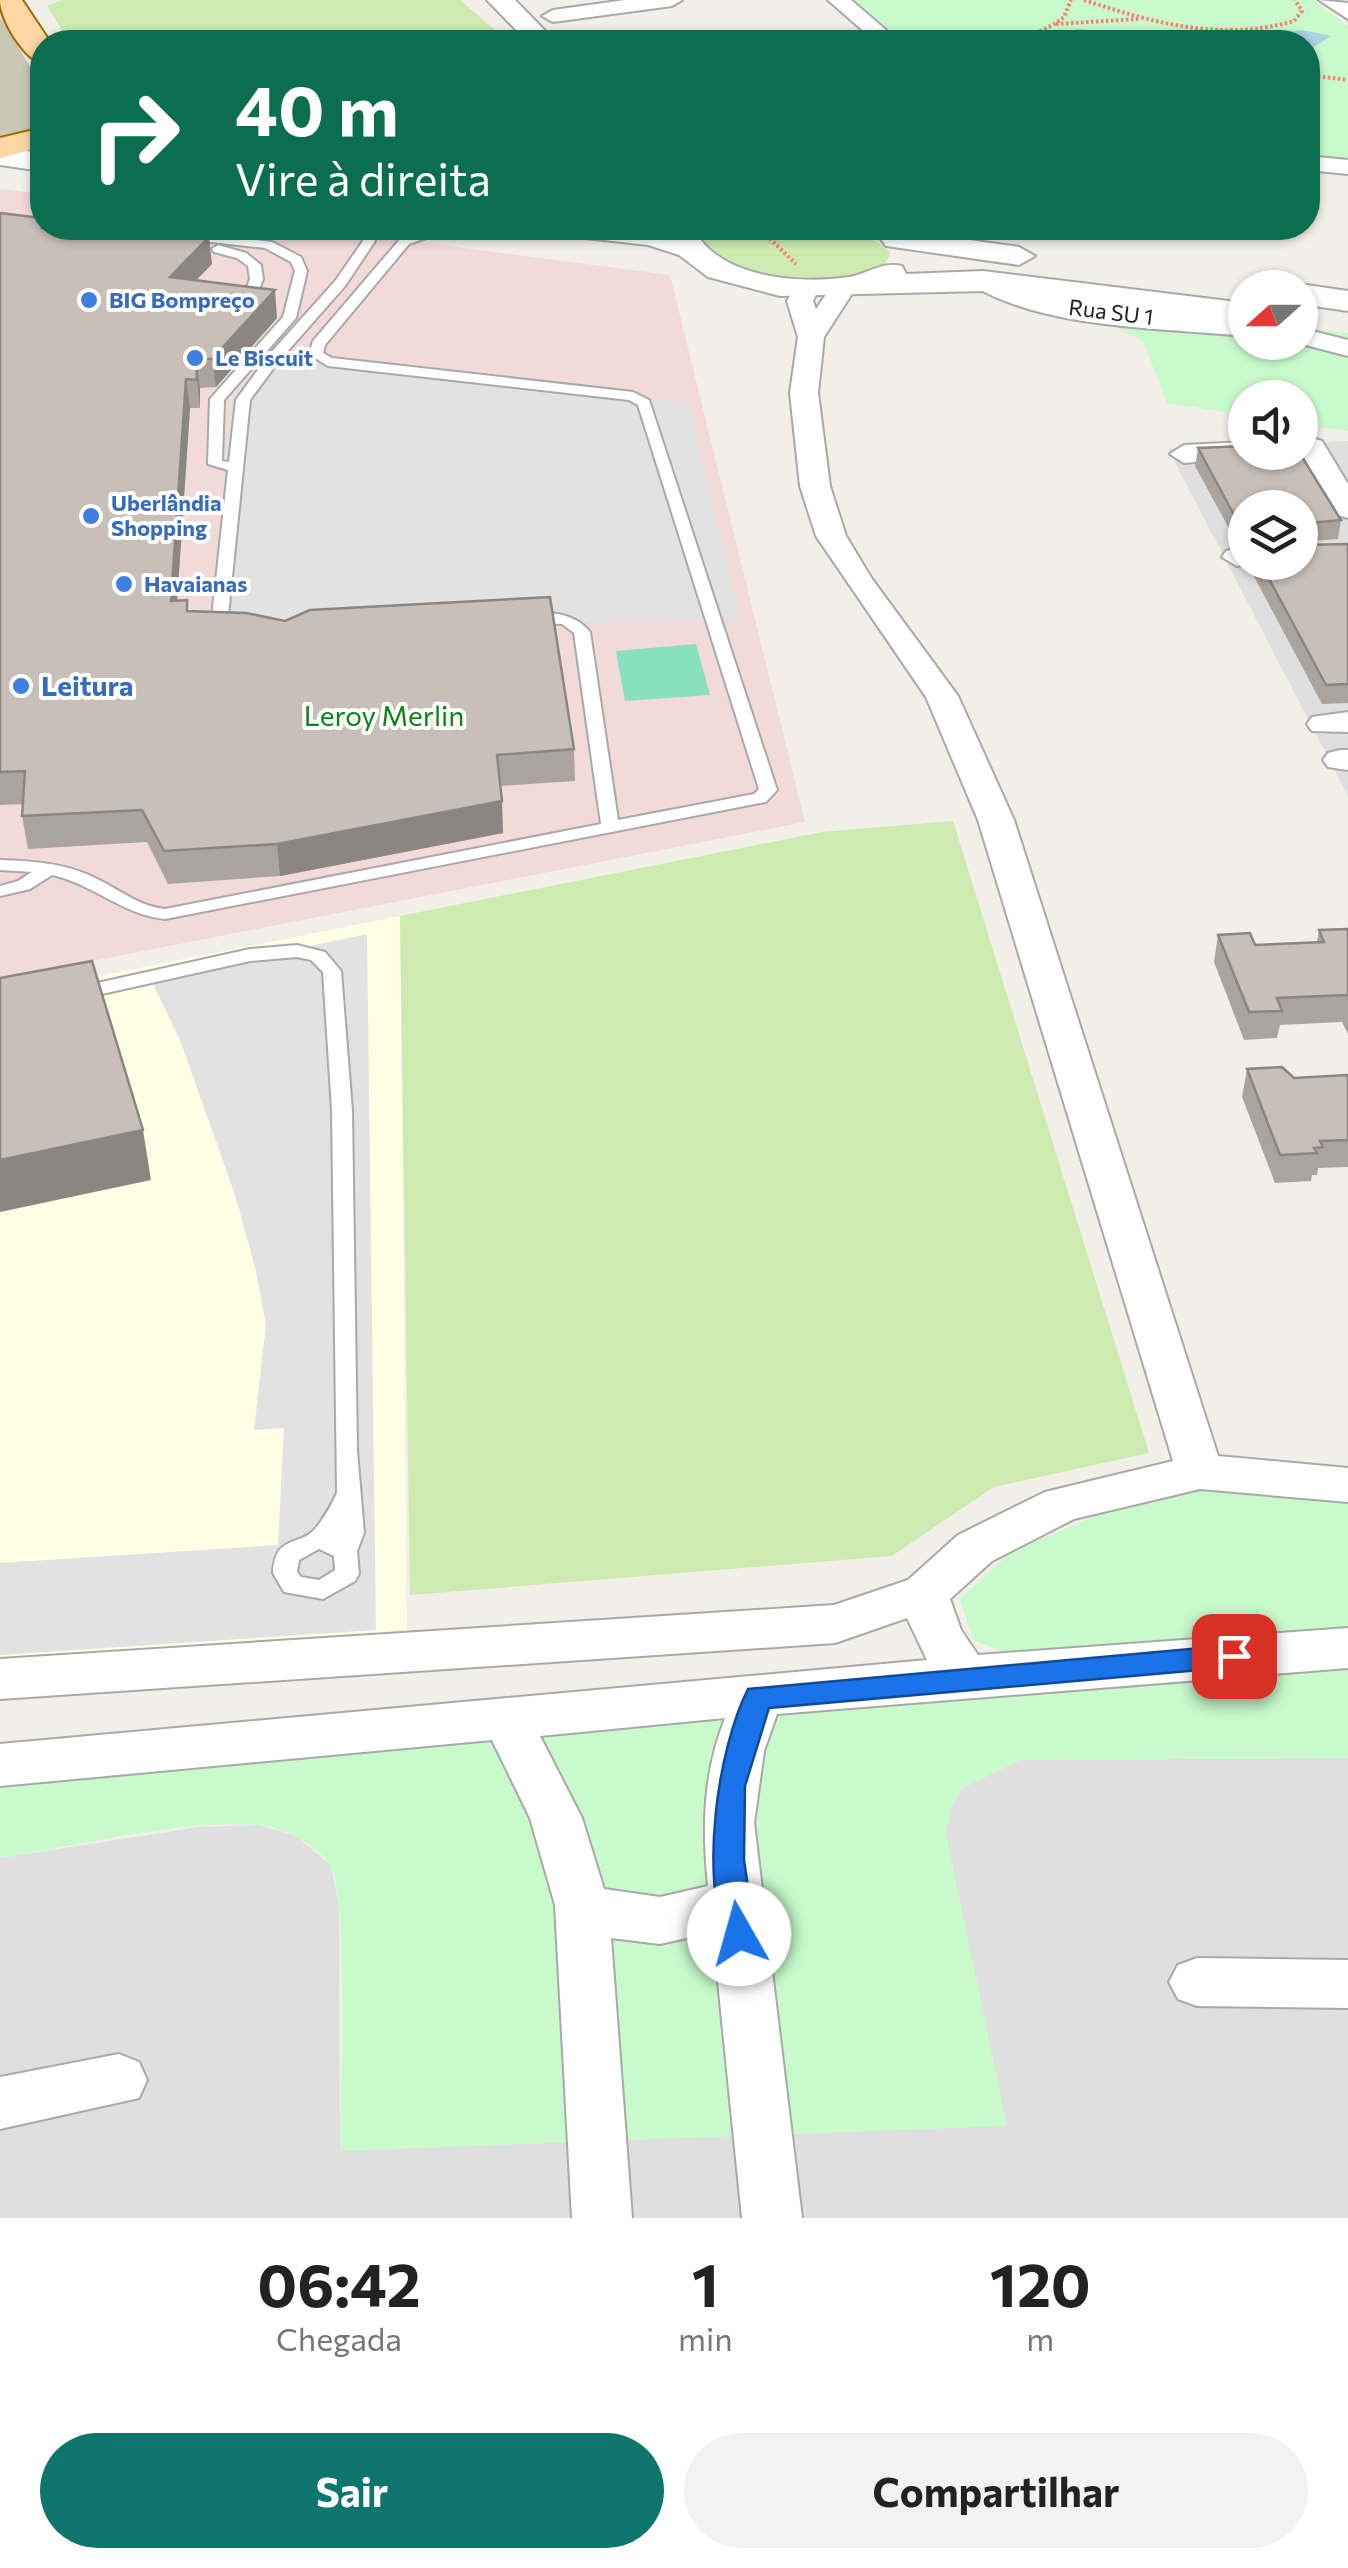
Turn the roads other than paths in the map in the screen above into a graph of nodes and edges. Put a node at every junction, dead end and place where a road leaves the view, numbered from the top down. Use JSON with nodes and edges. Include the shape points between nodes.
{"nodes":[{"id":1,"x":8,"y":0,"type":"edge"},
{"id":2,"x":500,"y":0,"type":"edge"},
{"id":3,"x":672,"y":0,"type":"edge"},
{"id":4,"x":838,"y":0,"type":"edge"},
{"id":5,"x":1329,"y":0,"type":"edge"},
{"id":6,"x":545,"y":8,"type":"edge"},
{"id":7,"x":1348,"y":12,"type":"edge"},
{"id":8,"x":531,"y":30,"type":"edge"},
{"id":9,"x":568,"y":30,"type":"edge"},
{"id":10,"x":874,"y":30,"type":"edge"},
{"id":11,"x":30,"y":35,"type":"edge"},
{"id":12,"x":30,"y":141,"type":"edge"},
{"id":13,"x":0,"y":148,"type":"edge"},
{"id":14,"x":0,"y":156,"type":"edge"},
{"id":15,"x":30,"y":160,"type":"edge"},
{"id":16,"x":1320,"y":164,"type":"edge"},
{"id":17,"x":1348,"y":168,"type":"edge"},
{"id":18,"x":173,"y":240,"type":"edge"},
{"id":19,"x":188,"y":240,"type":"edge"},
{"id":20,"x":367,"y":240,"type":"edge"},
{"id":21,"x":407,"y":240,"type":"edge"},
{"id":22,"x":691,"y":240,"type":"edge"},
{"id":23,"x":897,"y":240,"type":"edge"},
{"id":24,"x":904,"y":240,"type":"edge"},
{"id":25,"x":983,"y":281,"type":"junction"},
{"id":26,"x":1228,"y":285,"type":"edge"},
{"id":27,"x":851,"y":287,"type":"junction"},
{"id":28,"x":806,"y":288,"type":"junction"},
{"id":29,"x":1318,"y":296,"type":"edge"},
{"id":30,"x":1348,"y":300,"type":"edge"},
{"id":31,"x":248,"y":302,"type":"edge"},
{"id":32,"x":1228,"y":311,"type":"edge"},
{"id":33,"x":1318,"y":322,"type":"edge"},
{"id":34,"x":1228,"y":326,"type":"edge"},
{"id":35,"x":1348,"y":326,"type":"edge"},
{"id":36,"x":811,"y":337,"type":"junction"},
{"id":37,"x":1318,"y":340,"type":"edge"},
{"id":38,"x":1348,"y":348,"type":"edge"},
{"id":39,"x":279,"y":353,"type":"junction"},
{"id":40,"x":320,"y":358,"type":"junction"},
{"id":41,"x":1348,"y":445,"type":"edge"},
{"id":42,"x":1318,"y":447,"type":"edge"},
{"id":43,"x":1228,"y":451,"type":"edge"},
{"id":44,"x":1184,"y":454,"type":"dead end"},
{"id":45,"x":1318,"y":465,"type":"edge"},
{"id":46,"x":236,"y":467,"type":"junction"},
{"id":47,"x":1348,"y":508,"type":"edge"},
{"id":48,"x":501,"y":622,"type":"edge"},
{"id":49,"x":250,"y":635,"type":"edge"},
{"id":50,"x":611,"y":829,"type":"junction"},
{"id":51,"x":0,"y":865,"type":"edge"},
{"id":52,"x":50,"y":869,"type":"junction"},
{"id":53,"x":0,"y":891,"type":"edge"},
{"id":54,"x":50,"y":1000,"type":"edge"},
{"id":55,"x":1200,"y":1472,"type":"junction"},
{"id":56,"x":1348,"y":1486,"type":"edge"},
{"id":57,"x":348,"y":1496,"type":"junction"},
{"id":58,"x":321,"y":1540,"type":"junction"},
{"id":59,"x":346,"y":1552,"type":"junction"},
{"id":60,"x":925,"y":1592,"type":"junction"},
{"id":61,"x":1348,"y":1648,"type":"edge"},
{"id":62,"x":966,"y":1676,"type":"junction"},
{"id":63,"x":0,"y":1679,"type":"edge"},
{"id":64,"x":758,"y":1697,"type":"junction"},
{"id":65,"x":507,"y":1720,"type":"junction"},
{"id":66,"x":0,"y":1765,"type":"edge"},
{"id":67,"x":735,"y":1899,"type":"junction"},
{"id":68,"x":582,"y":1905,"type":"junction"},
{"id":69,"x":1197,"y":1982,"type":"dead end"},
{"id":70,"x":1348,"y":1984,"type":"edge"},
{"id":71,"x":120,"y":2080,"type":"dead end"},
{"id":72,"x":0,"y":2103,"type":"edge"},
{"id":73,"x":602,"y":2218,"type":"edge"},
{"id":74,"x":772,"y":2218,"type":"edge"}],
"edges":[{"from":1,"to":11,"type":"main road"},
{"from":2,"to":8,"type":"street"},
{"from":3,"to":6,"type":"street"},
{"from":4,"to":10,"type":"street"},
{"from":5,"to":7,"type":"street"},
{"from":6,"to":9,"type":"street"},
{"from":12,"to":13,"type":"main road"},
{"from":14,"to":15,"type":"street"},
{"from":16,"to":17,"type":"street"},
{"from":18,"to":31,"type":"lane","via":[[250,259],[260,276]]},
{"from":19,"to":46,"type":"lane","via":[[268,244],[297,260],[301,271],[289,318],[216,400],[215,464]]},
{"from":20,"to":39,"type":"lane","via":[[348,278]]},
{"from":21,"to":40,"type":"lane","via":[[315,348]]},
{"from":22,"to":28,"type":"street","via":[[718,269]]},
{"from":23,"to":27,"type":"street","via":[[900,265],[886,277]]},
{"from":24,"to":26,"type":"street"},
{"from":25,"to":27,"type":"street"},
{"from":25,"to":32,"type":"street"},
{"from":25,"to":34,"type":"street","name":"Rua SU 1","via":[[992,290],[1058,305]]},
{"from":27,"to":28,"type":"street"},
{"from":27,"to":36,"type":"street"},
{"from":28,"to":36,"type":"street","via":[[800,302]]},
{"from":29,"to":30,"type":"street"},
{"from":33,"to":35,"type":"street"},
{"from":36,"to":55,"type":"street","via":[[804,393],[816,486],[831,536],[942,696],[996,820]]},
{"from":37,"to":38,"type":"street"},
{"from":39,"to":40,"type":"lane"},
{"from":39,"to":46,"type":"lane","via":[[243,400]]},
{"from":40,"to":50,"type":"lane","via":[[633,396],[644,403],[768,790],[760,798]]},
{"from":41,"to":42,"type":"street"},
{"from":43,"to":44,"type":"street"},
{"from":45,"to":47,"type":"street"},
{"from":46,"to":49,"type":"lane","via":[[220,616],[229,628]]},
{"from":48,"to":50,"type":"lane","via":[[560,618],[580,628]]},
{"from":50,"to":52,"type":"lane","via":[[165,914],[136,910],[86,879]]},
{"from":51,"to":52,"type":"lane"},
{"from":52,"to":53,"type":"lane"},
{"from":54,"to":57,"type":"lane","via":[[250,956],[297,951],[327,961],[338,1012],[342,1091]]},
{"from":55,"to":56,"type":"street"},
{"from":55,"to":60,"type":"street","via":[[1062,1504],[975,1548]]},
{"from":57,"to":58,"type":"lane"},
{"from":57,"to":59,"type":"lane","via":[[352,1533]]},
{"from":58,"to":59,"type":"lane"},
{"from":58,"to":59,"type":"lane","via":[[287,1558],[285,1573],[299,1588],[324,1590],[341,1581],[350,1566]]},
{"from":60,"to":62,"type":"street","via":[[930,1622]]},
{"from":60,"to":63,"type":"street","via":[[835,1624]]},
{"from":61,"to":62,"type":"street"},
{"from":62,"to":64,"type":"street"},
{"from":64,"to":65,"type":"street"},
{"from":64,"to":67,"type":"street","via":[[730,1786]]},
{"from":65,"to":66,"type":"street"},
{"from":65,"to":68,"type":"street","via":[[556,1818]]},
{"from":67,"to":68,"type":"street","via":[[669,1921],[623,1918]]},
{"from":67,"to":74,"type":"street"},
{"from":68,"to":73,"type":"street"},
{"from":69,"to":70,"type":"street"},
{"from":71,"to":72,"type":"street"}]}
